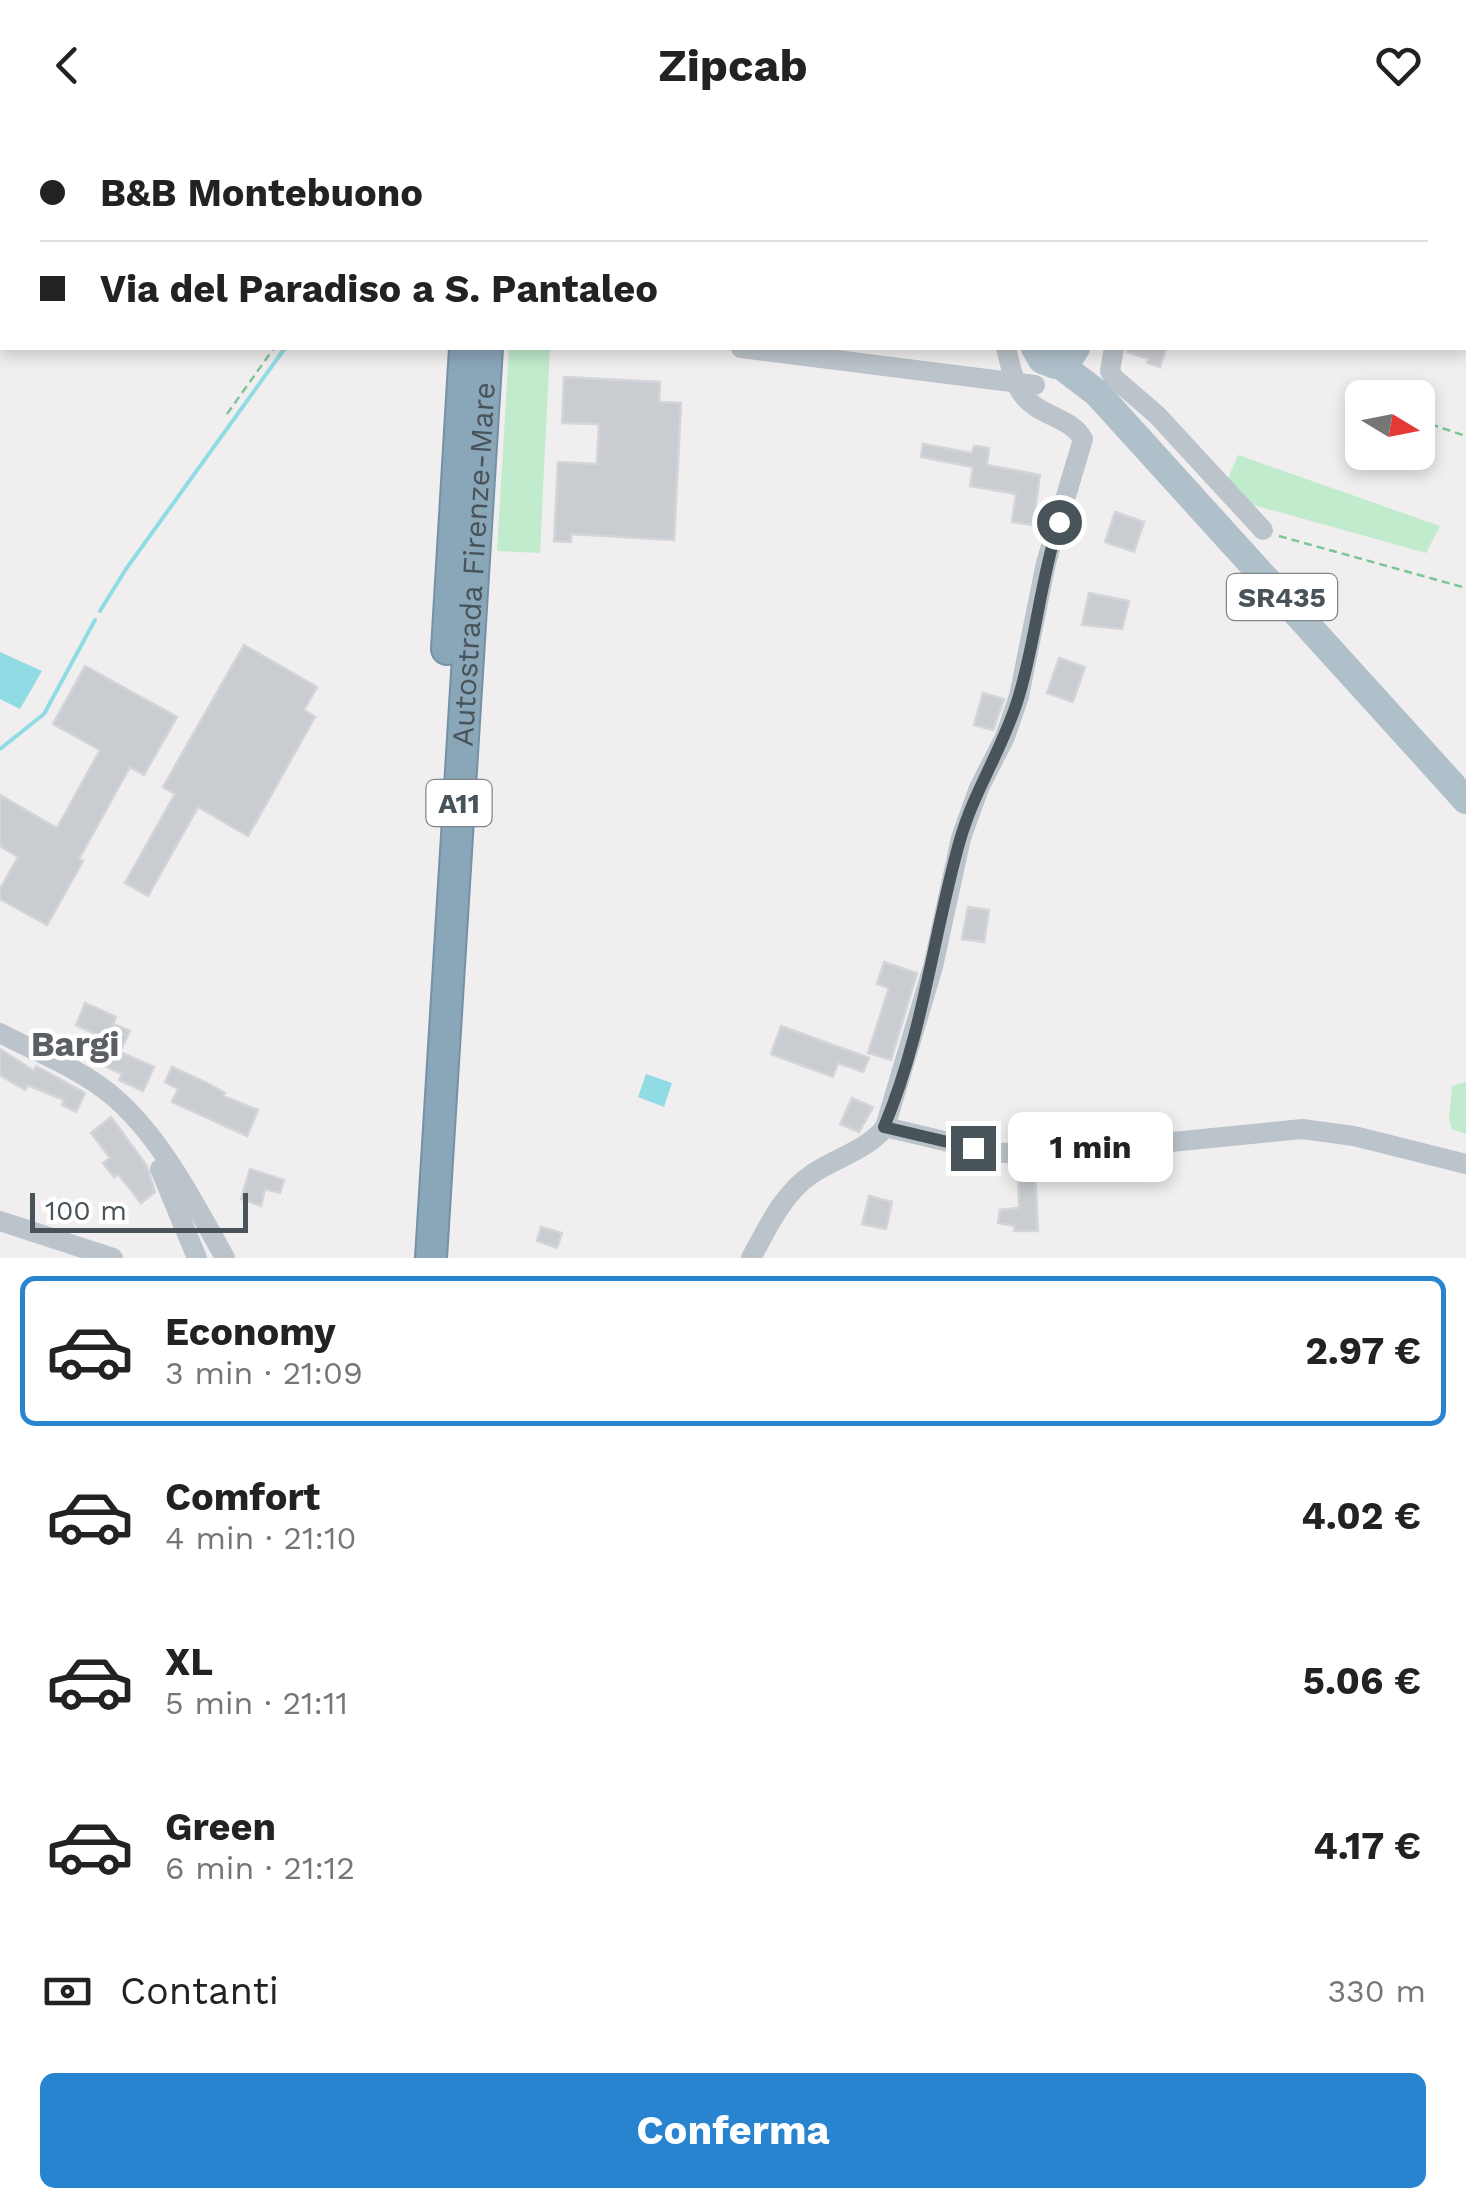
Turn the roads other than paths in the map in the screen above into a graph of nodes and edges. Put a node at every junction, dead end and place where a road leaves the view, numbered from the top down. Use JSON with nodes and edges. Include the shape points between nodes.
{"nodes":[{"id":1,"x":465,"y":350,"type":"edge"},
{"id":2,"x":487,"y":350,"type":"edge"},
{"id":3,"x":790,"y":350,"type":"edge"},
{"id":4,"x":1114,"y":350,"type":"edge"},
{"id":5,"x":1039,"y":360,"type":"edge"},
{"id":6,"x":1264,"y":530,"type":"road end"},
{"id":7,"x":1466,"y":800,"type":"edge"},
{"id":8,"x":0,"y":1032,"type":"edge"},
{"id":9,"x":884,"y":1127,"type":"junction"},
{"id":10,"x":150,"y":1139,"type":"junction"},
{"id":11,"x":1466,"y":1164,"type":"edge"},
{"id":12,"x":0,"y":1221,"type":"edge"},
{"id":13,"x":113,"y":1258,"type":"edge"},
{"id":14,"x":197,"y":1258,"type":"edge"},
{"id":15,"x":225,"y":1258,"type":"edge"},
{"id":16,"x":410,"y":1258,"type":"edge"},
{"id":17,"x":431,"y":1258,"type":"edge"},
{"id":18,"x":751,"y":1258,"type":"edge"}],
"edges":[{"from":1,"to":16,"type":"highway","name":"Autostrada Firenze-Mare","number":"A11"},
{"from":2,"to":17,"type":"highway","name":"Autostrada Firenze-Mare","number":"A11"},
{"from":3,"to":5,"type":"street"},
{"from":4,"to":6,"type":"street","via":[[1112,375]]},
{"from":5,"to":7,"type":"main road","number":"SR435","via":[[1097,393]]},
{"from":5,"to":9,"type":"street","via":[[1036,407],[1078,430],[1083,445],[1046,564],[1019,696],[961,838],[933,968]]},
{"from":8,"to":10,"type":"street","via":[[105,1090]]},
{"from":9,"to":11,"type":"street","via":[[991,1152],[1042,1155],[1318,1130]]},
{"from":9,"to":18,"type":"street","via":[[802,1181]]},
{"from":10,"to":14,"type":"street"},
{"from":10,"to":15,"type":"street"},
{"from":12,"to":13,"type":"street"}]}
